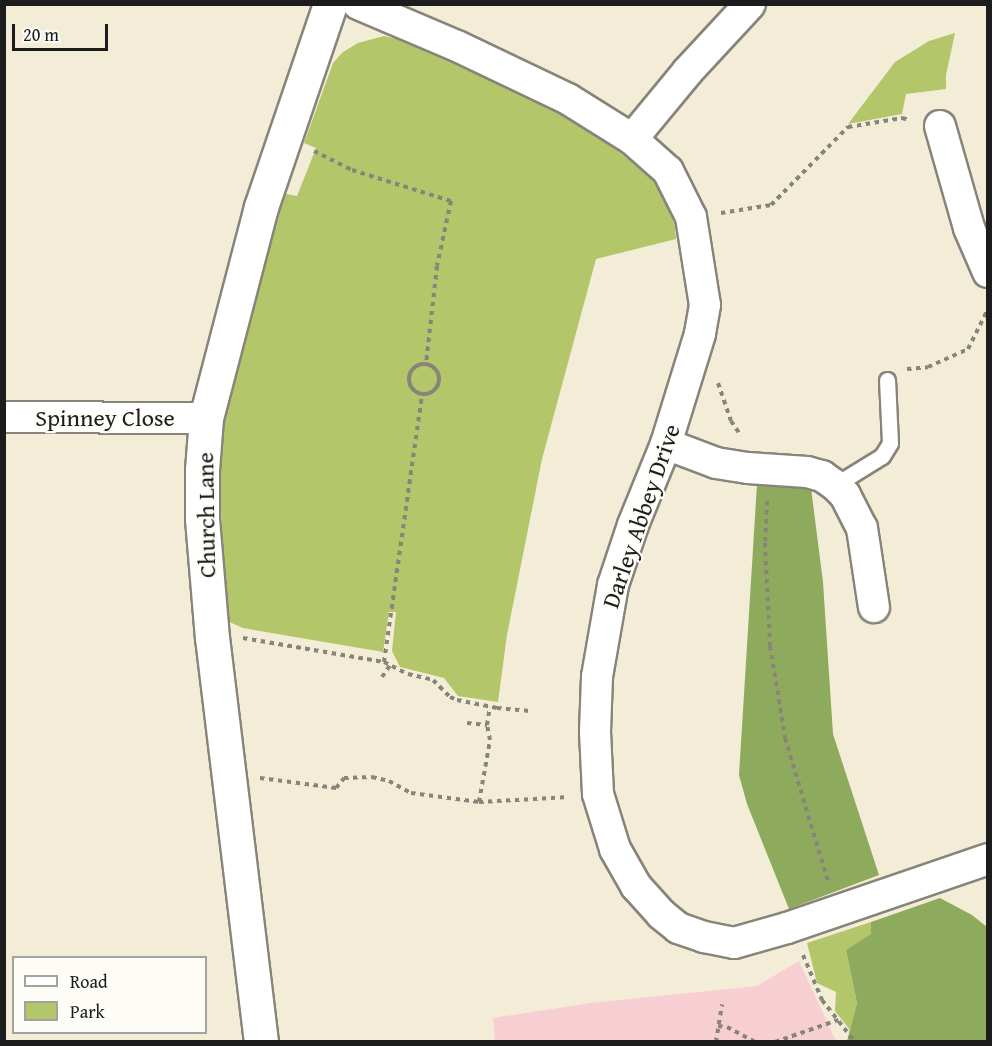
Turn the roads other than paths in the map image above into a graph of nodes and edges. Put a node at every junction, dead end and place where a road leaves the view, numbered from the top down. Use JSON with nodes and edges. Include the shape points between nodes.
{"nodes":[{"id":1,"x":330,"y":4,"type":"edge"},
{"id":2,"x":358,"y":4,"type":"edge"},
{"id":3,"x":750,"y":4,"type":"edge"},
{"id":4,"x":940,"y":126,"type":"dead end"},
{"id":5,"x":632,"y":139,"type":"junction"},
{"id":6,"x":987,"y":272,"type":"edge"},
{"id":7,"x":887,"y":380,"type":"road end"},
{"id":8,"x":4,"y":417,"type":"edge"},
{"id":9,"x":206,"y":418,"type":"junction"},
{"id":10,"x":666,"y":444,"type":"junction"},
{"id":11,"x":835,"y":485,"type":"junction"},
{"id":12,"x":874,"y":607,"type":"dead end"},
{"id":13,"x":987,"y":859,"type":"edge"},
{"id":14,"x":261,"y":1041,"type":"edge"}],
"edges":[{"from":1,"to":9,"type":"street","name":"Church Lane","via":[[261,207]]},
{"from":2,"to":5,"type":"street","name":"Darley Abbey Drive","via":[[568,99]]},
{"from":3,"to":5,"type":"street"},
{"from":4,"to":6,"type":"street","via":[[969,228]]},
{"from":5,"to":10,"type":"street","name":"Darley Abbey Drive","via":[[668,171],[691,217],[705,305]]},
{"from":7,"to":11,"type":"lane","via":[[890,442],[882,456]]},
{"from":8,"to":9,"type":"street","name":"Spinney Close"},
{"from":9,"to":14,"type":"street","name":"Church Lane","via":[[201,519]]},
{"from":10,"to":11,"type":"street","via":[[716,463],[807,472]]},
{"from":10,"to":13,"type":"street","name":"Darley Abbey Drive","via":[[619,565],[604,630],[597,688],[598,794],[607,827],[627,870],[648,900],[678,928],[734,943]]},
{"from":11,"to":12,"type":"street","via":[[845,495],[862,528]]}]}
